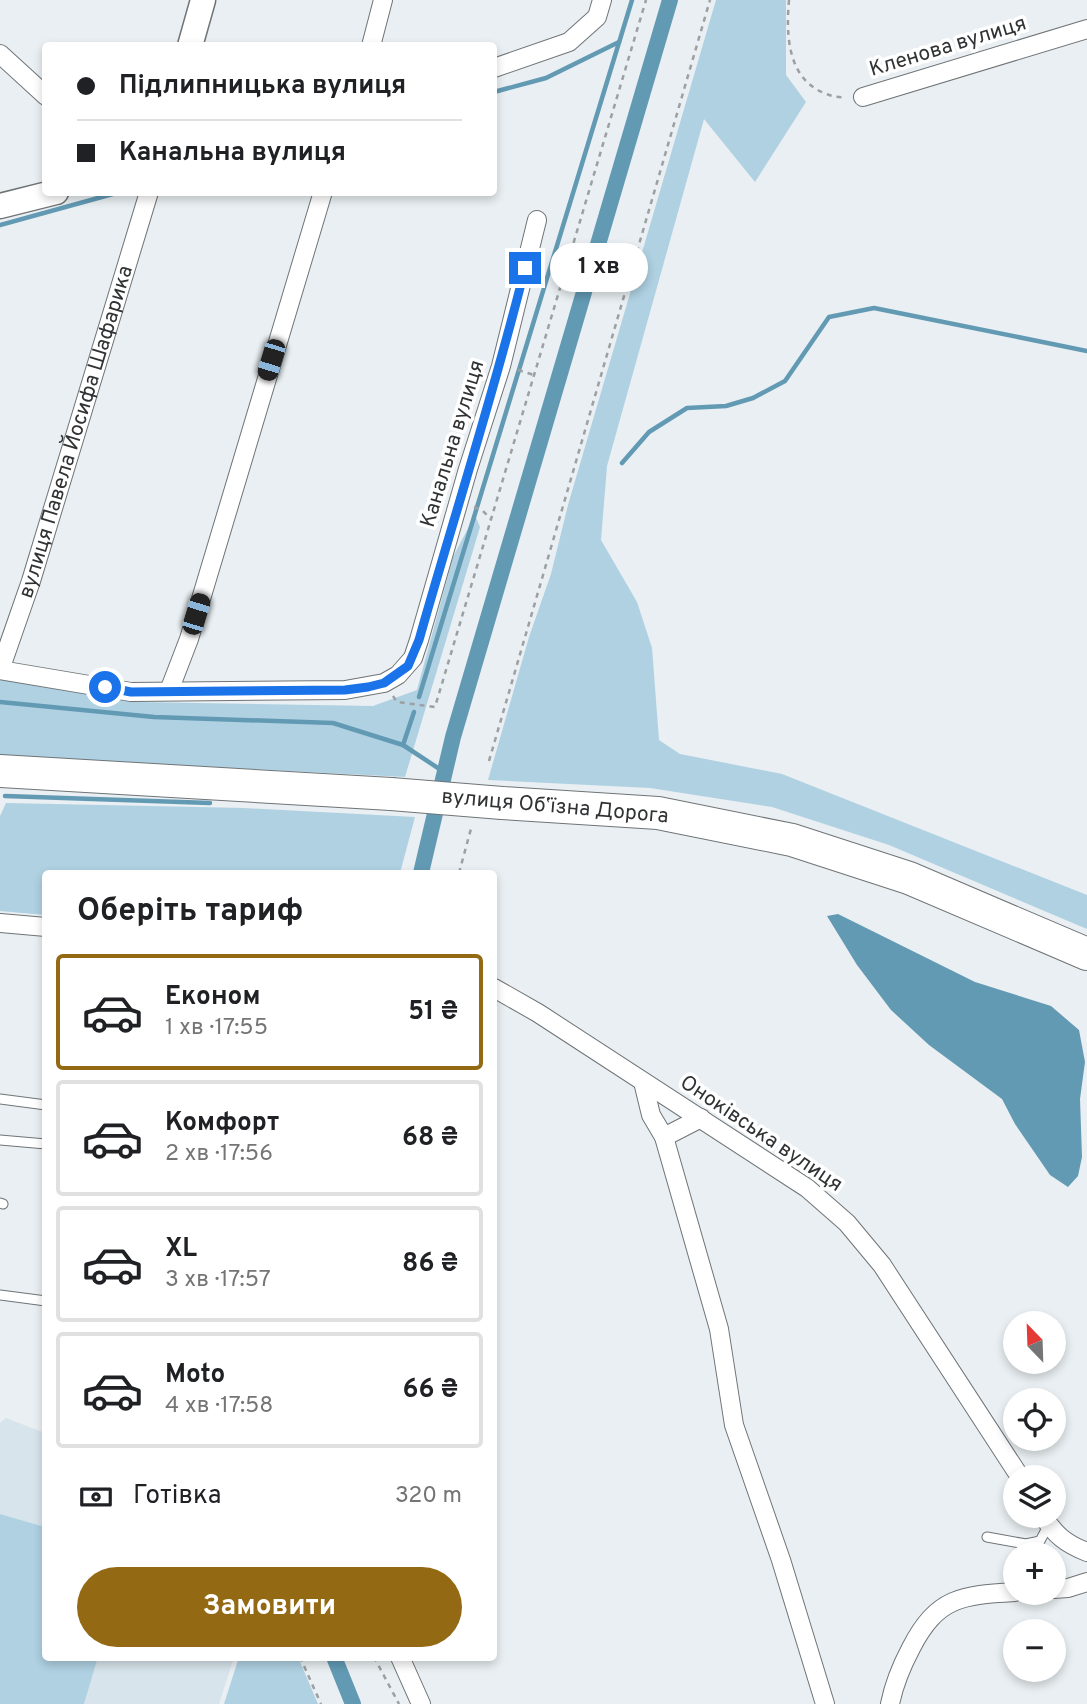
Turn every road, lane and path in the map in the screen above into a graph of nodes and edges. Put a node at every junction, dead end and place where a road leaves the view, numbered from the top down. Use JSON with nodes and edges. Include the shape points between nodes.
{"nodes":[{"id":1,"x":383,"y":0,"type":"edge"},
{"id":2,"x":646,"y":0,"type":"edge"},
{"id":3,"x":710,"y":0,"type":"edge"},
{"id":4,"x":789,"y":0,"type":"edge"},
{"id":5,"x":197,"y":3,"type":"edge"},
{"id":6,"x":599,"y":8,"type":"edge"},
{"id":7,"x":1087,"y":29,"type":"edge"},
{"id":8,"x":191,"y":42,"type":"edge"},
{"id":9,"x":372,"y":42,"type":"edge"},
{"id":10,"x":0,"y":54,"type":"edge"},
{"id":11,"x":497,"y":67,"type":"edge"},
{"id":12,"x":42,"y":92,"type":"edge"},
{"id":13,"x":863,"y":97,"type":"joint"},
{"id":14,"x":42,"y":196,"type":"edge"},
{"id":15,"x":148,"y":196,"type":"edge"},
{"id":16,"x":321,"y":196,"type":"edge"},
{"id":17,"x":0,"y":206,"type":"edge"},
{"id":18,"x":537,"y":220,"type":"dead end"},
{"id":19,"x":514,"y":369,"type":"dead end"},
{"id":20,"x":534,"y":375,"type":"junction"},
{"id":21,"x":472,"y":507,"type":"dead end"},
{"id":22,"x":491,"y":519,"type":"junction"},
{"id":23,"x":0,"y":670,"type":"edge"},
{"id":24,"x":391,"y":679,"type":"junction"},
{"id":25,"x":169,"y":691,"type":"junction"},
{"id":26,"x":489,"y":761,"type":"dead end"},
{"id":27,"x":0,"y":771,"type":"edge"},
{"id":28,"x":474,"y":818,"type":"dead end"},
{"id":29,"x":460,"y":870,"type":"edge"},
{"id":30,"x":0,"y":923,"type":"edge"},
{"id":31,"x":42,"y":927,"type":"edge"},
{"id":32,"x":1087,"y":954,"type":"edge"},
{"id":33,"x":497,"y":989,"type":"edge"},
{"id":34,"x":643,"y":1082,"type":"junction"},
{"id":35,"x":0,"y":1099,"type":"edge"},
{"id":36,"x":42,"y":1104,"type":"edge"},
{"id":37,"x":701,"y":1118,"type":"junction"},
{"id":38,"x":664,"y":1137,"type":"junction"},
{"id":39,"x":0,"y":1140,"type":"edge"},
{"id":40,"x":42,"y":1144,"type":"edge"},
{"id":41,"x":0,"y":1295,"type":"edge"},
{"id":42,"x":42,"y":1300,"type":"edge"},
{"id":43,"x":1012,"y":1465,"type":"edge"},
{"id":44,"x":1044,"y":1528,"type":"edge"},
{"id":45,"x":1052,"y":1528,"type":"edge"},
{"id":46,"x":987,"y":1537,"type":"dead end"},
{"id":47,"x":1087,"y":1552,"type":"edge"},
{"id":48,"x":1087,"y":1582,"type":"edge"},
{"id":49,"x":1066,"y":1588,"type":"edge"},
{"id":50,"x":1003,"y":1593,"type":"edge"},
{"id":51,"x":302,"y":1661,"type":"edge"},
{"id":52,"x":376,"y":1661,"type":"edge"},
{"id":53,"x":402,"y":1661,"type":"edge"},
{"id":54,"x":321,"y":1704,"type":"edge"},
{"id":55,"x":399,"y":1704,"type":"edge"},
{"id":56,"x":421,"y":1704,"type":"edge"},
{"id":57,"x":825,"y":1704,"type":"edge"},
{"id":58,"x":890,"y":1704,"type":"edge"}],
"edges":[{"from":1,"to":9,"type":"street"},
{"from":2,"to":20,"type":"path"},
{"from":3,"to":26,"type":"path"},
{"from":4,"to":13,"type":"path","via":[[792,58],[800,76],[831,95]]},
{"from":5,"to":8,"type":"street"},
{"from":6,"to":11,"type":"street","via":[[569,42]]},
{"from":7,"to":13,"type":"street","name":"Кленова вулиця"},
{"from":10,"to":12,"type":"street"},
{"from":14,"to":17,"type":"street"},
{"from":15,"to":23,"type":"street","name":"вулиця Павела Йосифа Шафарика"},
{"from":16,"to":25,"type":"street","via":[[189,639]]},
{"from":18,"to":24,"type":"street","name":"Канальна вулиця","via":[[501,366],[419,640],[413,658]]},
{"from":19,"to":20,"type":"path"},
{"from":20,"to":22,"type":"path"},
{"from":21,"to":22,"type":"path"},
{"from":22,"to":24,"type":"path","via":[[435,708],[397,702]]},
{"from":23,"to":25,"type":"street","via":[[131,692]]},
{"from":24,"to":25,"type":"street","via":[[345,690]]},
{"from":27,"to":32,"type":"highway","name":"вулиця Обʼїзна Дорога","bridge":true,"via":[[658,813],[792,839],[909,878]]},
{"from":28,"to":29,"type":"path"},
{"from":30,"to":31,"type":"street"},
{"from":33,"to":34,"type":"street","name":"Оноківська вулиця"},
{"from":34,"to":37,"type":"street","name":"Оноківська вулиця"},
{"from":34,"to":38,"type":"street"},
{"from":35,"to":36,"type":"lane"},
{"from":37,"to":38,"type":"street"},
{"from":37,"to":43,"type":"street","name":"Оноківська вулиця","via":[[807,1188],[847,1223],[904,1297]]},
{"from":38,"to":57,"type":"street","via":[[719,1329],[734,1425]]},
{"from":39,"to":40,"type":"lane"},
{"from":41,"to":42,"type":"lane"},
{"from":44,"to":46,"type":"lane","via":[[1040,1541],[1026,1544]]},
{"from":45,"to":47,"type":"street","via":[[1063,1541]]},
{"from":48,"to":49,"type":"street"},
{"from":50,"to":58,"type":"street","via":[[967,1598],[940,1608],[928,1619],[903,1664]]},
{"from":51,"to":54,"type":"path"},
{"from":52,"to":55,"type":"path"},
{"from":53,"to":56,"type":"street"}]}
